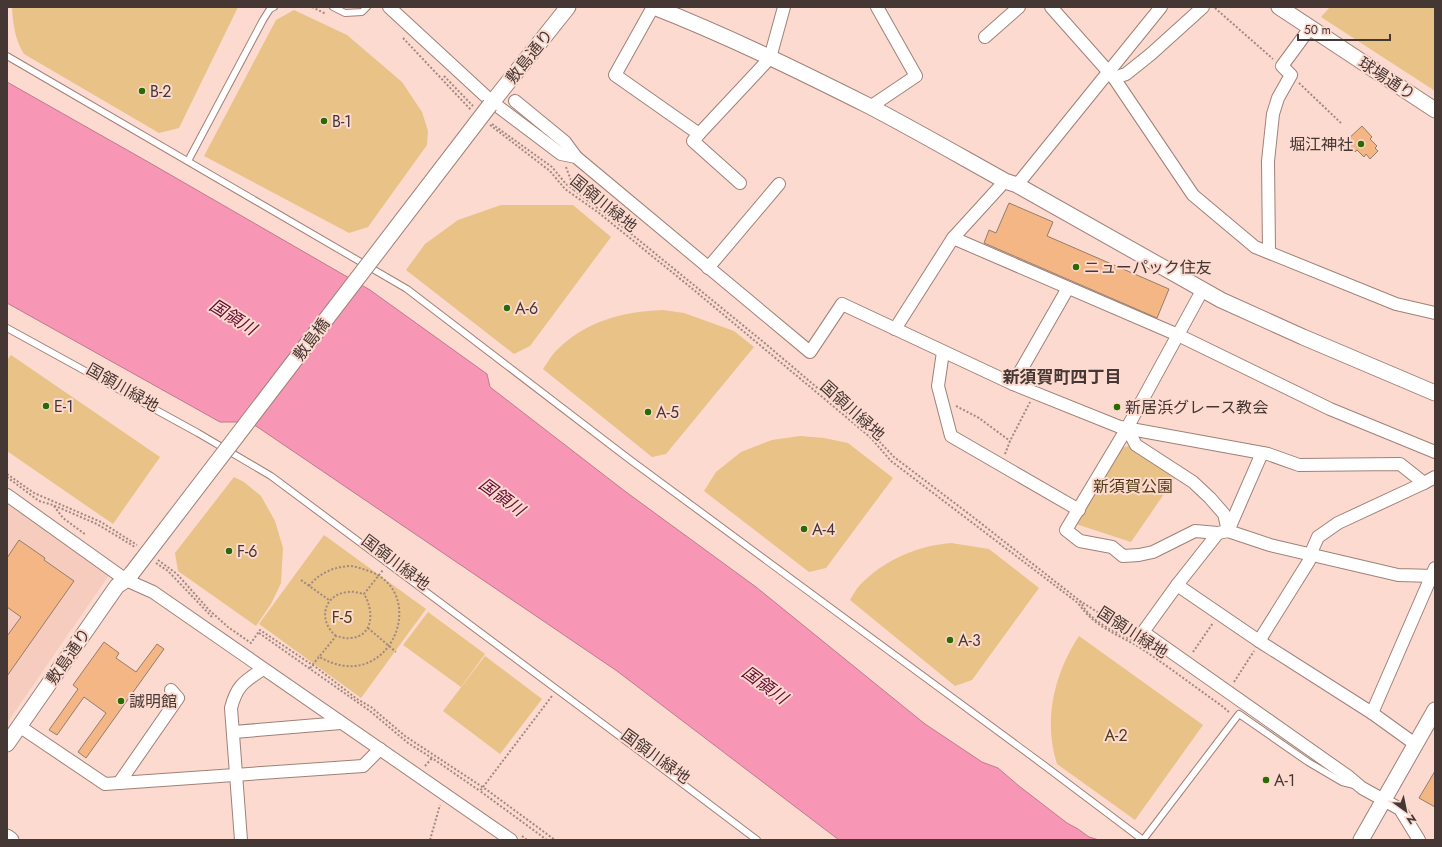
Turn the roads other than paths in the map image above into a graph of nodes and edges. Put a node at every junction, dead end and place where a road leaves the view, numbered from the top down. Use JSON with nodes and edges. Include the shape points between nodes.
{"nodes":[{"id":1,"x":274,"y":7,"type":"edge"},
{"id":2,"x":333,"y":7,"type":"edge"},
{"id":3,"x":367,"y":7,"type":"edge"},
{"id":4,"x":390,"y":7,"type":"edge"},
{"id":5,"x":568,"y":7,"type":"edge"},
{"id":6,"x":654,"y":7,"type":"edge"},
{"id":7,"x":784,"y":7,"type":"edge"},
{"id":8,"x":877,"y":7,"type":"edge"},
{"id":9,"x":1019,"y":7,"type":"edge"},
{"id":10,"x":1051,"y":7,"type":"edge"},
{"id":11,"x":1161,"y":7,"type":"edge"},
{"id":12,"x":1203,"y":7,"type":"edge"},
{"id":13,"x":1279,"y":7,"type":"edge"},
{"id":14,"x":1310,"y":28,"type":"junction"},
{"id":15,"x":985,"y":37,"type":"dead end"},
{"id":16,"x":7,"y":56,"type":"edge"},
{"id":17,"x":770,"y":58,"type":"junction"},
{"id":18,"x":1112,"y":75,"type":"junction"},
{"id":19,"x":515,"y":101,"type":"dead end"},
{"id":20,"x":491,"y":103,"type":"junction"},
{"id":21,"x":870,"y":107,"type":"junction"},
{"id":22,"x":1435,"y":110,"type":"edge"},
{"id":23,"x":699,"y":134,"type":"junction"},
{"id":24,"x":576,"y":157,"type":"junction"},
{"id":25,"x":188,"y":161,"type":"junction"},
{"id":26,"x":740,"y":183,"type":"dead end"},
{"id":27,"x":1011,"y":183,"type":"junction"},
{"id":28,"x":779,"y":184,"type":"dead end"},
{"id":29,"x":953,"y":238,"type":"junction"},
{"id":30,"x":1269,"y":252,"type":"junction"},
{"id":31,"x":708,"y":268,"type":"junction"},
{"id":32,"x":1068,"y":288,"type":"junction"},
{"id":33,"x":1203,"y":289,"type":"junction"},
{"id":34,"x":1435,"y":313,"type":"edge"},
{"id":35,"x":7,"y":328,"type":"edge"},
{"id":36,"x":895,"y":329,"type":"junction"},
{"id":37,"x":1178,"y":335,"type":"junction"},
{"id":38,"x":943,"y":352,"type":"junction"},
{"id":39,"x":1014,"y":384,"type":"junction"},
{"id":40,"x":1435,"y":393,"type":"edge"},
{"id":41,"x":1127,"y":428,"type":"junction"},
{"id":42,"x":1435,"y":452,"type":"edge"},
{"id":43,"x":1262,"y":453,"type":"junction"},
{"id":44,"x":1435,"y":477,"type":"edge"},
{"id":45,"x":1424,"y":483,"type":"junction"},
{"id":46,"x":7,"y":495,"type":"edge"},
{"id":47,"x":1079,"y":510,"type":"junction"},
{"id":48,"x":1223,"y":532,"type":"junction"},
{"id":49,"x":1310,"y":555,"type":"junction"},
{"id":50,"x":1434,"y":574,"type":"edge"},
{"id":51,"x":129,"y":576,"type":"junction"},
{"id":52,"x":1177,"y":585,"type":"junction"},
{"id":53,"x":1260,"y":641,"type":"junction"},
{"id":54,"x":263,"y":669,"type":"junction"},
{"id":55,"x":171,"y":690,"type":"dead end"},
{"id":56,"x":1435,"y":710,"type":"edge"},
{"id":57,"x":1372,"y":713,"type":"junction"},
{"id":58,"x":341,"y":723,"type":"junction"},
{"id":59,"x":19,"y":726,"type":"junction"},
{"id":60,"x":234,"y":732,"type":"junction"},
{"id":61,"x":7,"y":744,"type":"edge"},
{"id":62,"x":1415,"y":744,"type":"junction"},
{"id":63,"x":380,"y":749,"type":"junction"},
{"id":64,"x":236,"y":775,"type":"junction"},
{"id":65,"x":119,"y":783,"type":"junction"},
{"id":66,"x":1362,"y":788,"type":"junction"},
{"id":67,"x":1384,"y":799,"type":"junction"},
{"id":68,"x":7,"y":837,"type":"edge"},
{"id":69,"x":516,"y":838,"type":"edge"},
{"id":70,"x":11,"y":840,"type":"edge"},
{"id":71,"x":241,"y":840,"type":"edge"},
{"id":72,"x":757,"y":840,"type":"edge"},
{"id":73,"x":1143,"y":840,"type":"edge"},
{"id":74,"x":1361,"y":840,"type":"edge"},
{"id":75,"x":1420,"y":840,"type":"edge"}],
"edges":[{"from":1,"to":25,"type":"lane","via":[[263,20]]},
{"from":2,"to":3,"type":"lane","via":[[345,13],[362,12]]},
{"from":4,"to":20,"type":"street"},
{"from":5,"to":20,"type":"street","name":"敷島通り"},
{"from":6,"to":17,"type":"street"},
{"from":6,"to":23,"type":"street","via":[[615,75]]},
{"from":7,"to":17,"type":"street"},
{"from":8,"to":21,"type":"street","via":[[916,76]]},
{"from":9,"to":15,"type":"street"},
{"from":10,"to":18,"type":"street"},
{"from":11,"to":18,"type":"street"},
{"from":12,"to":18,"type":"street","via":[[1126,74]]},
{"from":13,"to":14,"type":"street","name":"球場通り"},
{"from":14,"to":22,"type":"street","name":"球場通り"},
{"from":14,"to":30,"type":"street","via":[[1282,66],[1291,75],[1272,114],[1268,162]]},
{"from":16,"to":25,"type":"lane"},
{"from":17,"to":21,"type":"street"},
{"from":17,"to":23,"type":"street"},
{"from":18,"to":27,"type":"street"},
{"from":18,"to":30,"type":"street","via":[[1193,195],[1255,247]]},
{"from":19,"to":24,"type":"street","via":[[565,142]]},
{"from":20,"to":24,"type":"street","via":[[561,154]]},
{"from":20,"to":51,"type":"street","name":"敷島橋","bridge":true},
{"from":21,"to":27,"type":"street"},
{"from":23,"to":26,"type":"street","via":[[693,141]]},
{"from":24,"to":31,"type":"street"},
{"from":25,"to":73,"type":"lane","via":[[407,289],[629,459]]},
{"from":27,"to":29,"type":"street"},
{"from":27,"to":33,"type":"street"},
{"from":28,"to":31,"type":"street"},
{"from":29,"to":32,"type":"street"},
{"from":29,"to":36,"type":"street"},
{"from":30,"to":34,"type":"street","via":[[1396,304]]},
{"from":31,"to":36,"type":"street","via":[[810,352],[842,304]]},
{"from":32,"to":37,"type":"street"},
{"from":32,"to":39,"type":"street"},
{"from":33,"to":37,"type":"street"},
{"from":33,"to":40,"type":"street","via":[[1263,319]]},
{"from":35,"to":72,"type":"lane","via":[[271,476]]},
{"from":36,"to":38,"type":"street"},
{"from":37,"to":41,"type":"street"},
{"from":37,"to":42,"type":"street","via":[[1330,409]]},
{"from":38,"to":39,"type":"street"},
{"from":38,"to":47,"type":"street","via":[[938,386],[951,436]]},
{"from":39,"to":41,"type":"street"},
{"from":41,"to":43,"type":"street"},
{"from":41,"to":47,"type":"street"},
{"from":41,"to":48,"type":"street","via":[[1136,445],[1193,482],[1210,498],[1224,514]]},
{"from":43,"to":45,"type":"street","via":[[1299,465],[1400,464]]},
{"from":43,"to":48,"type":"street"},
{"from":44,"to":45,"type":"street"},
{"from":45,"to":49,"type":"street","via":[[1338,523],[1318,537]]},
{"from":46,"to":51,"type":"street"},
{"from":47,"to":48,"type":"street","via":[[1066,530],[1080,541],[1112,547],[1123,556],[1153,552],[1195,531]]},
{"from":48,"to":49,"type":"street"},
{"from":48,"to":52,"type":"street"},
{"from":49,"to":50,"type":"street","via":[[1398,575]]},
{"from":49,"to":53,"type":"street","via":[[1309,562]]},
{"from":50,"to":57,"type":"street"},
{"from":51,"to":54,"type":"street"},
{"from":51,"to":59,"type":"street","name":"敷島通り","via":[[117,586]]},
{"from":52,"to":53,"type":"street"},
{"from":52,"to":66,"type":"street","via":[[1143,632]]},
{"from":53,"to":57,"type":"street"},
{"from":54,"to":58,"type":"street"},
{"from":54,"to":60,"type":"street","via":[[235,694],[231,708]]},
{"from":55,"to":65,"type":"street","via":[[178,698]]},
{"from":56,"to":62,"type":"street"},
{"from":57,"to":62,"type":"street"},
{"from":58,"to":60,"type":"street"},
{"from":58,"to":63,"type":"street"},
{"from":59,"to":61,"type":"street","name":"敷島通り"},
{"from":59,"to":65,"type":"street","via":[[105,784]]},
{"from":60,"to":64,"type":"street"},
{"from":62,"to":67,"type":"street"},
{"from":63,"to":64,"type":"street","via":[[363,766]]},
{"from":63,"to":69,"type":"street","via":[[441,792]]},
{"from":64,"to":65,"type":"street"},
{"from":64,"to":71,"type":"street"},
{"from":66,"to":67,"type":"street"},
{"from":66,"to":73,"type":"lane","via":[[1342,782],[1308,762],[1239,714]]},
{"from":67,"to":74,"type":"street"},
{"from":67,"to":75,"type":"street","via":[[1400,809]]},
{"from":68,"to":70,"type":"street"}]}
